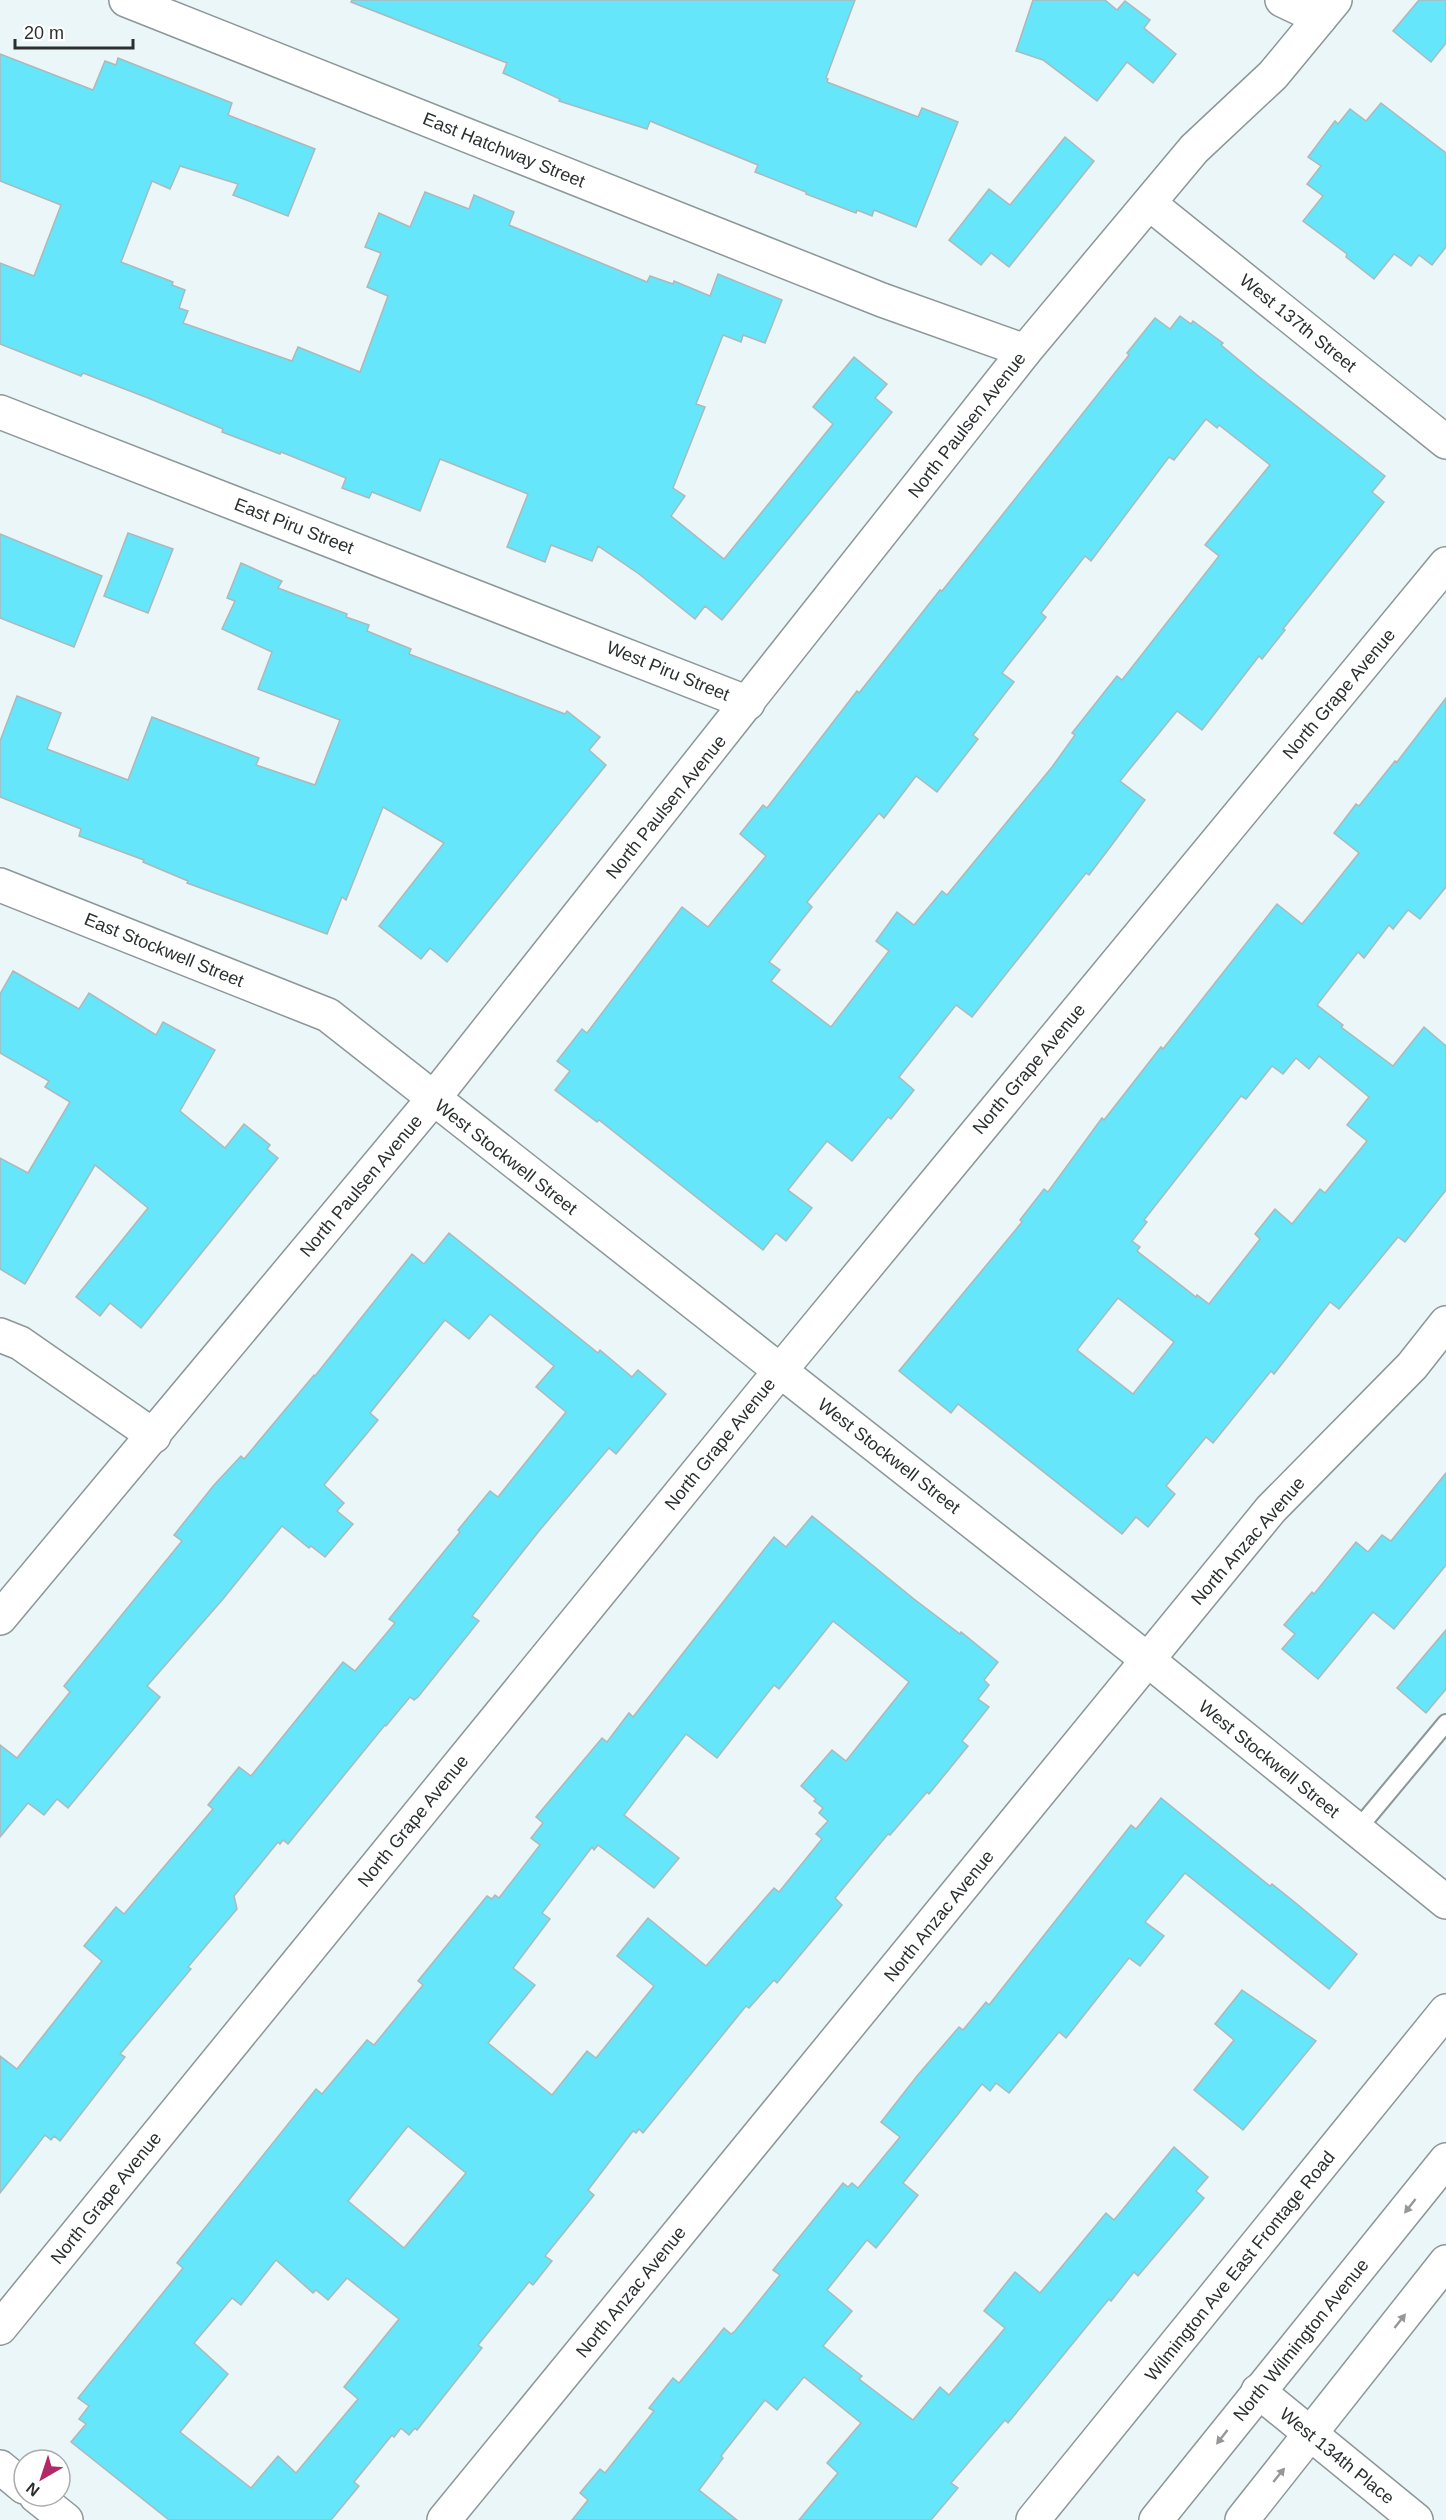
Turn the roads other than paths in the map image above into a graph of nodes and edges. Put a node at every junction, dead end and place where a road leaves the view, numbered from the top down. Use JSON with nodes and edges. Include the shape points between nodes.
{"nodes":[{"id":1,"x":126,"y":0,"type":"edge"},
{"id":2,"x":1282,"y":0,"type":"edge"},
{"id":3,"x":1328,"y":9,"type":"edge"},
{"id":4,"x":1150,"y":204,"type":"junction"},
{"id":5,"x":1026,"y":351,"type":"junction"},
{"id":6,"x":0,"y":412,"type":"edge"},
{"id":7,"x":1446,"y":442,"type":"edge"},
{"id":8,"x":1446,"y":564,"type":"edge"},
{"id":9,"x":588,"y":640,"type":"joint"},
{"id":10,"x":748,"y":703,"type":"junction"},
{"id":11,"x":0,"y":885,"type":"edge"},
{"id":12,"x":328,"y":1015,"type":"joint"},
{"id":13,"x":433,"y":1099,"type":"junction"},
{"id":14,"x":1446,"y":1323,"type":"edge"},
{"id":15,"x":10,"y":1339,"type":"edge"},
{"id":16,"x":780,"y":1371,"type":"junction"},
{"id":17,"x":153,"y":1436,"type":"junction"},
{"id":18,"x":0,"y":1618,"type":"edge"},
{"id":19,"x":1148,"y":1660,"type":"junction"},
{"id":20,"x":1446,"y":1723,"type":"edge"},
{"id":21,"x":1357,"y":1830,"type":"junction"},
{"id":22,"x":1446,"y":1902,"type":"edge"},
{"id":23,"x":1446,"y":2012,"type":"edge"},
{"id":24,"x":1446,"y":2160,"type":"edge"},
{"id":25,"x":1446,"y":2262,"type":"edge"},
{"id":26,"x":0,"y":2328,"type":"edge"},
{"id":27,"x":1258,"y":2391,"type":"junction"},
{"id":28,"x":1311,"y":2435,"type":"junction"},
{"id":29,"x":0,"y":2467,"type":"edge"},
{"id":30,"x":12,"y":2477,"type":"edge"},
{"id":31,"x":51,"y":2508,"type":"edge"},
{"id":32,"x":66,"y":2520,"type":"edge"},
{"id":33,"x":444,"y":2520,"type":"edge"},
{"id":34,"x":1033,"y":2520,"type":"edge"},
{"id":35,"x":1156,"y":2520,"type":"edge"},
{"id":36,"x":1242,"y":2520,"type":"edge"},
{"id":37,"x":1416,"y":2520,"type":"edge"}],
"edges":[{"from":1,"to":5,"type":"street","name":"East Hatchway Street","via":[[882,300]]},
{"from":2,"to":3,"type":"street"},
{"from":3,"to":4,"type":"street","name":"North Paulsen Avenue","via":[[1273,75],[1194,149]]},
{"from":4,"to":5,"type":"street","name":"North Paulsen Avenue"},
{"from":4,"to":7,"type":"street","name":"West 137th Street"},
{"from":5,"to":10,"type":"street","name":"North Paulsen Avenue"},
{"from":6,"to":9,"type":"street","name":"East Piru Street"},
{"from":8,"to":16,"type":"street","name":"North Grape Avenue"},
{"from":9,"to":10,"type":"street","name":"West Piru Street"},
{"from":10,"to":13,"type":"street","name":"North Paulsen Avenue"},
{"from":11,"to":12,"type":"street","name":"East Stockwell Street"},
{"from":12,"to":13,"type":"street","name":"West Stockwell Street"},
{"from":13,"to":16,"type":"street","name":"West Stockwell Street"},
{"from":13,"to":17,"type":"street","name":"North Paulsen Avenue"},
{"from":14,"to":19,"type":"street","name":"North Anzac Avenue","via":[[1412,1366],[1271,1509]]},
{"from":15,"to":17,"type":"street"},
{"from":16,"to":19,"type":"street","name":"West Stockwell Street"},
{"from":16,"to":26,"type":"street","name":"North Grape Avenue"},
{"from":17,"to":18,"type":"street","name":"North Paulsen Avenue"},
{"from":19,"to":21,"type":"street","name":"West Stockwell Street"},
{"from":19,"to":33,"type":"street","name":"North Anzac Avenue"},
{"from":20,"to":21,"type":"lane"},
{"from":21,"to":22,"type":"street","name":"West Stockwell Street"},
{"from":23,"to":34,"type":"street","name":"Wilmington Ave East Frontage Road"},
{"from":24,"to":27,"type":"street","name":"North Wilmington Avenue","one_way":true},
{"from":28,"to":25,"type":"street","one_way":true},
{"from":27,"to":28,"type":"street","name":"West 134th Place"},
{"from":27,"to":35,"type":"street","name":"North Wilmington Avenue","one_way":true},
{"from":36,"to":28,"type":"street","one_way":true},
{"from":28,"to":37,"type":"street","name":"West 134th Place"},
{"from":29,"to":30,"type":"street"},
{"from":31,"to":32,"type":"street"}]}
